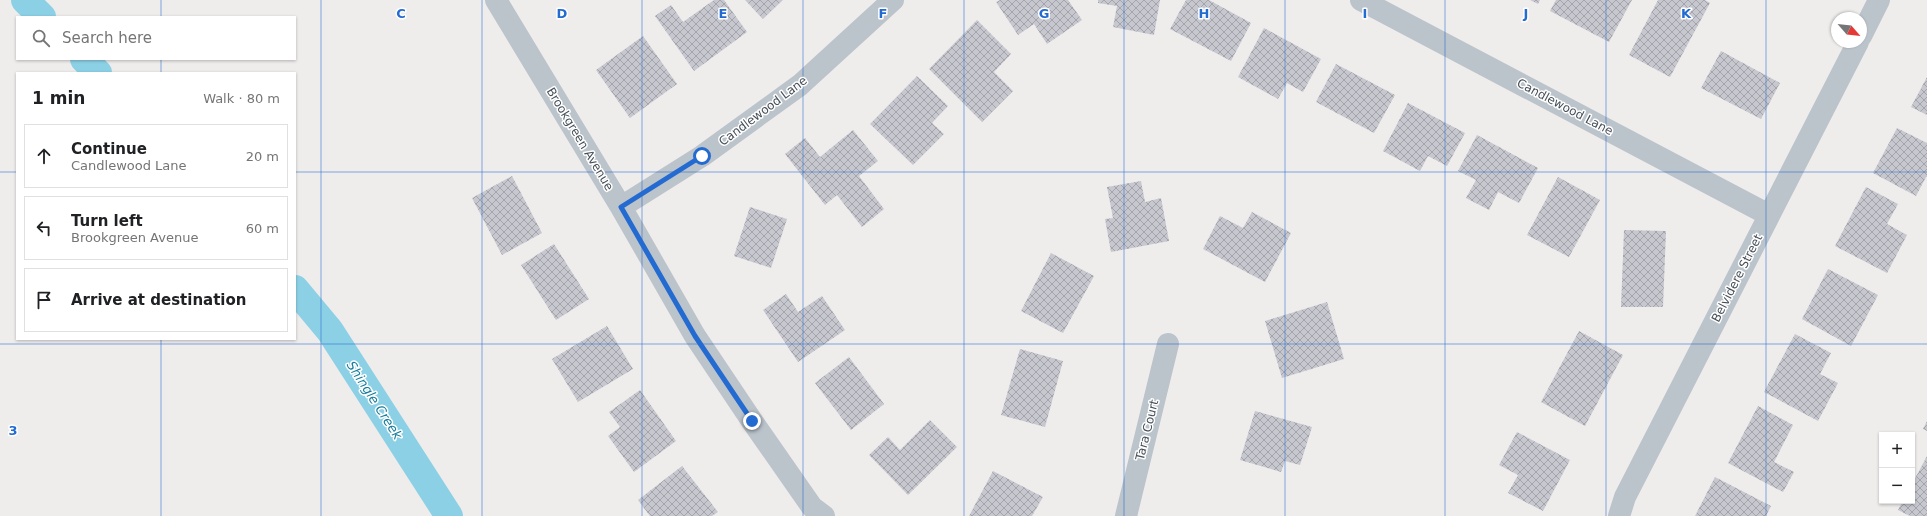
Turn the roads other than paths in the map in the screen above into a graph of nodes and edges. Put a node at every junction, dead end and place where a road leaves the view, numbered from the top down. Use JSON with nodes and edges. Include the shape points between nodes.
{"nodes":[{"id":1,"x":496,"y":0,"type":"edge"},
{"id":2,"x":893,"y":0,"type":"edge"},
{"id":3,"x":1361,"y":0,"type":"edge"},
{"id":4,"x":1879,"y":0,"type":"edge"},
{"id":5,"x":1867,"y":24,"type":"edge"},
{"id":6,"x":1855,"y":48,"type":"edge"},
{"id":7,"x":621,"y":207,"type":"junction"},
{"id":8,"x":1769,"y":215,"type":"junction"},
{"id":9,"x":1168,"y":344,"type":"dead end"},
{"id":10,"x":824,"y":516,"type":"edge"},
{"id":11,"x":1126,"y":516,"type":"edge"},
{"id":12,"x":1619,"y":516,"type":"edge"}],
"edges":[{"from":1,"to":7,"type":"street","name":"Brookgreen Avenue"},
{"from":2,"to":7,"type":"street","name":"Candlewood Lane","via":[[800,85],[702,156]]},
{"from":3,"to":8,"type":"street","name":"Candlewood Lane"},
{"from":4,"to":5,"type":"street"},
{"from":6,"to":8,"type":"street","name":"Belvidere Street"},
{"from":7,"to":10,"type":"street","name":"Brookgreen Avenue","via":[[695,336],[812,507]]},
{"from":8,"to":12,"type":"street","name":"Belvidere Street","via":[[1626,497]]},
{"from":9,"to":11,"type":"street","name":"Tara Court"}]}
